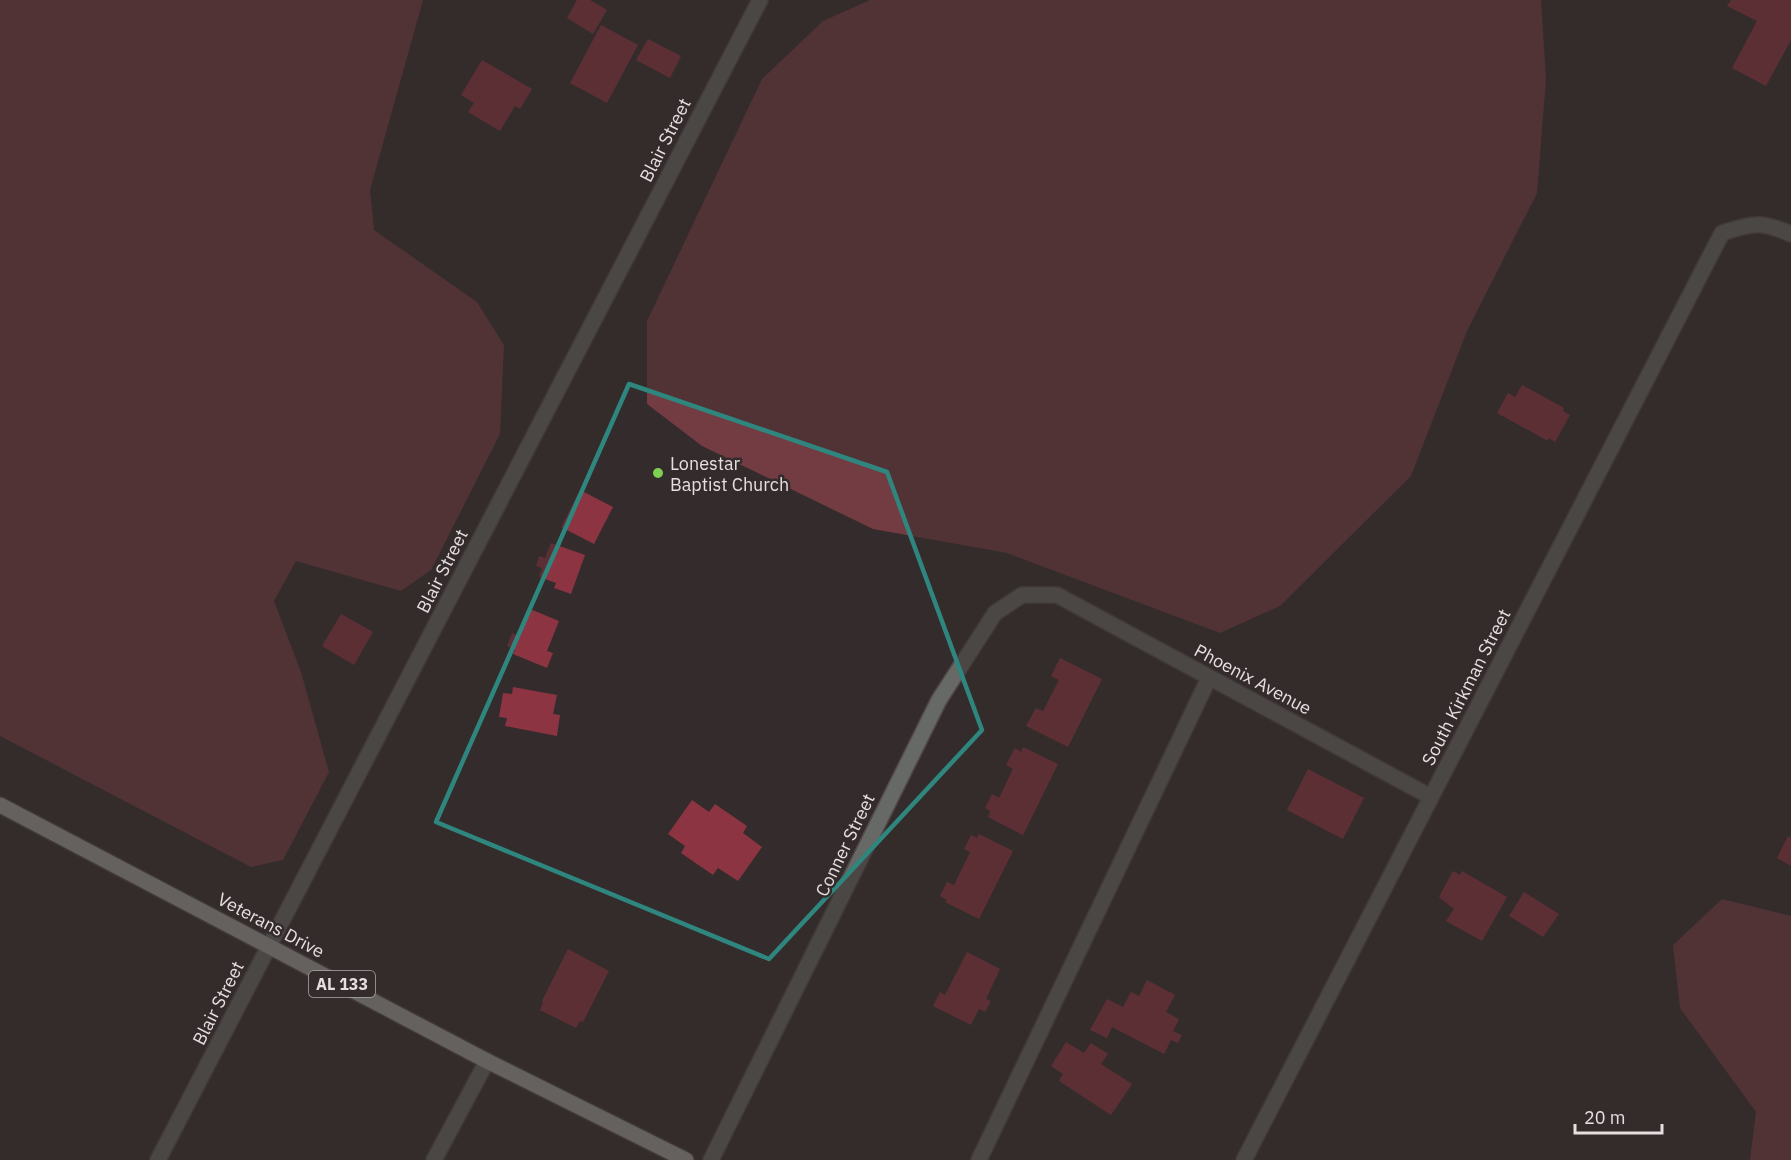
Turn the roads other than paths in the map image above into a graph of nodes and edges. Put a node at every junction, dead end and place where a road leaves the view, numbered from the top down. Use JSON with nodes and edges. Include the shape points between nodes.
{"nodes":[{"id":1,"x":759,"y":0,"type":"edge"},
{"id":2,"x":1791,"y":234,"type":"edge"},
{"id":3,"x":1057,"y":595,"type":"joint"},
{"id":4,"x":1209,"y":678,"type":"junction"},
{"id":5,"x":1431,"y":797,"type":"junction"},
{"id":6,"x":0,"y":805,"type":"edge"},
{"id":7,"x":269,"y":946,"type":"junction"},
{"id":8,"x":487,"y":1061,"type":"junction"},
{"id":9,"x":158,"y":1160,"type":"edge"},
{"id":10,"x":434,"y":1160,"type":"edge"},
{"id":11,"x":686,"y":1160,"type":"edge"},
{"id":12,"x":711,"y":1160,"type":"edge"},
{"id":13,"x":979,"y":1160,"type":"edge"},
{"id":14,"x":1244,"y":1160,"type":"edge"}],
"edges":[{"from":1,"to":7,"type":"street","name":"Blair Street"},
{"from":2,"to":5,"type":"street","name":"South Kirkman Street","via":[[1766,224],[1748,224],[1722,233]]},
{"from":3,"to":4,"type":"street","name":"Phoenix Avenue"},
{"from":3,"to":12,"type":"street","name":"Conner Street","via":[[1022,595],[994,614],[939,700]]},
{"from":4,"to":5,"type":"street","name":"Phoenix Avenue"},
{"from":4,"to":13,"type":"street"},
{"from":5,"to":14,"type":"street","name":"South Kirkman Street"},
{"from":6,"to":7,"type":"main road","name":"Veterans Drive","number":"AL 133"},
{"from":7,"to":8,"type":"main road","name":"Veterans Drive","number":"AL 133"},
{"from":7,"to":9,"type":"street","name":"Blair Street"},
{"from":8,"to":10,"type":"street"},
{"from":8,"to":11,"type":"main road","name":"Veterans Drive","number":"AL 133"}]}
